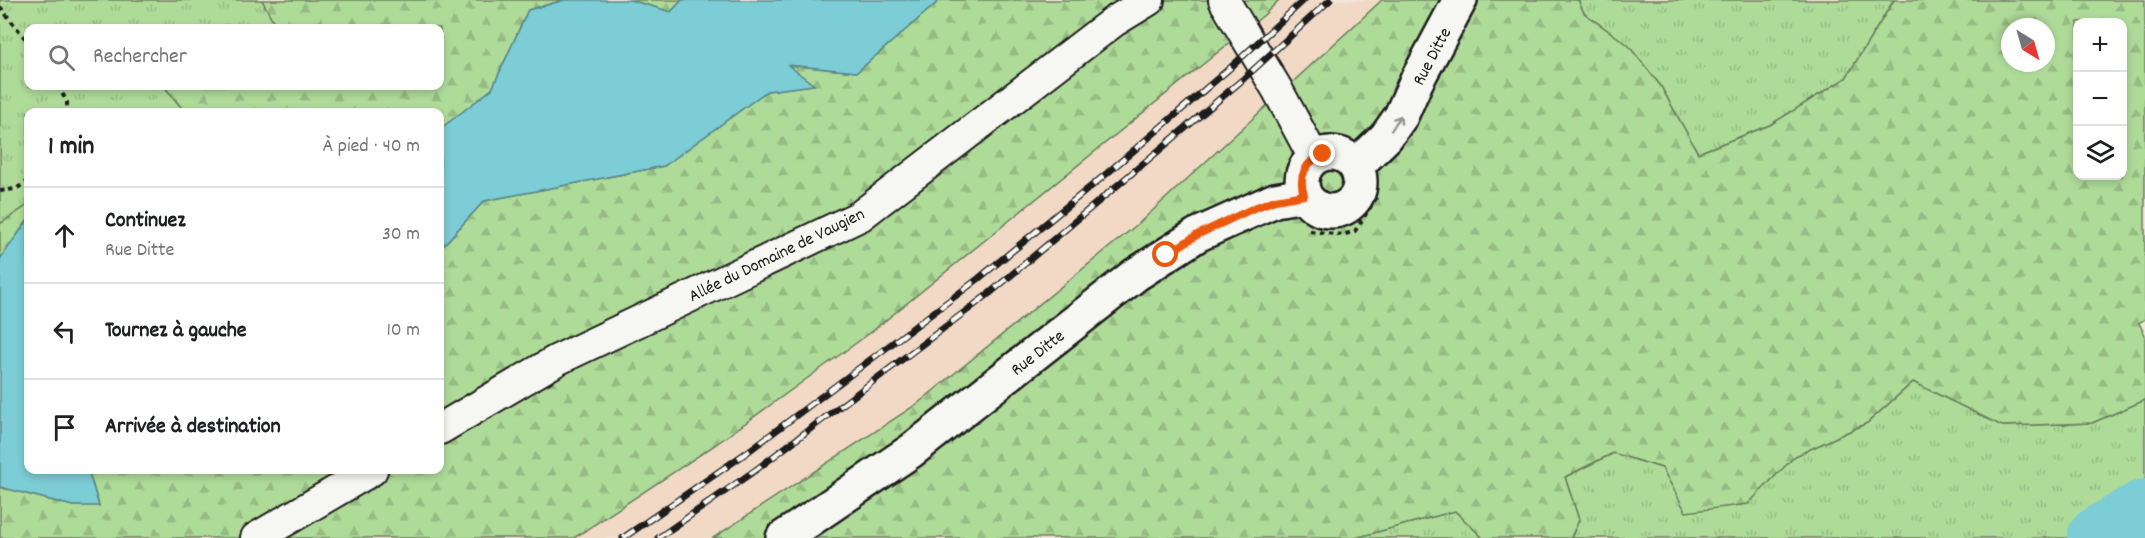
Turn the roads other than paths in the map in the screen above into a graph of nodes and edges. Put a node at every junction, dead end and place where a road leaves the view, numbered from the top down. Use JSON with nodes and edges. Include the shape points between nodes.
{"nodes":[{"id":1,"x":1149,"y":0,"type":"edge"},
{"id":2,"x":1224,"y":0,"type":"edge"},
{"id":3,"x":1460,"y":0,"type":"edge"},
{"id":4,"x":1314,"y":158,"type":"junction"},
{"id":5,"x":1356,"y":166,"type":"junction"},
{"id":6,"x":1304,"y":195,"type":"junction"},
{"id":7,"x":444,"y":427,"type":"edge"},
{"id":8,"x":365,"y":474,"type":"edge"},
{"id":9,"x":256,"y":538,"type":"edge"},
{"id":10,"x":783,"y":538,"type":"edge"}],
"edges":[{"from":1,"to":7,"type":"street","name":"Allée du Domaine de Vaugien","via":[[1113,22],[860,216],[557,360]]},
{"from":2,"to":4,"type":"street"},
{"from":5,"to":3,"type":"street","name":"Rue Ditte","one_way":true,"via":[[1401,116]]},
{"from":4,"to":5,"type":"street","via":[[1341,154]]},
{"from":4,"to":6,"type":"street","via":[[1302,178]]},
{"from":5,"to":6,"type":"street","via":[[1361,184],[1359,194],[1346,208],[1327,212]]},
{"from":6,"to":10,"type":"street","name":"Rue Ditte","via":[[1275,200],[1197,235],[1135,275],[911,451]]},
{"from":8,"to":9,"type":"street"}]}
